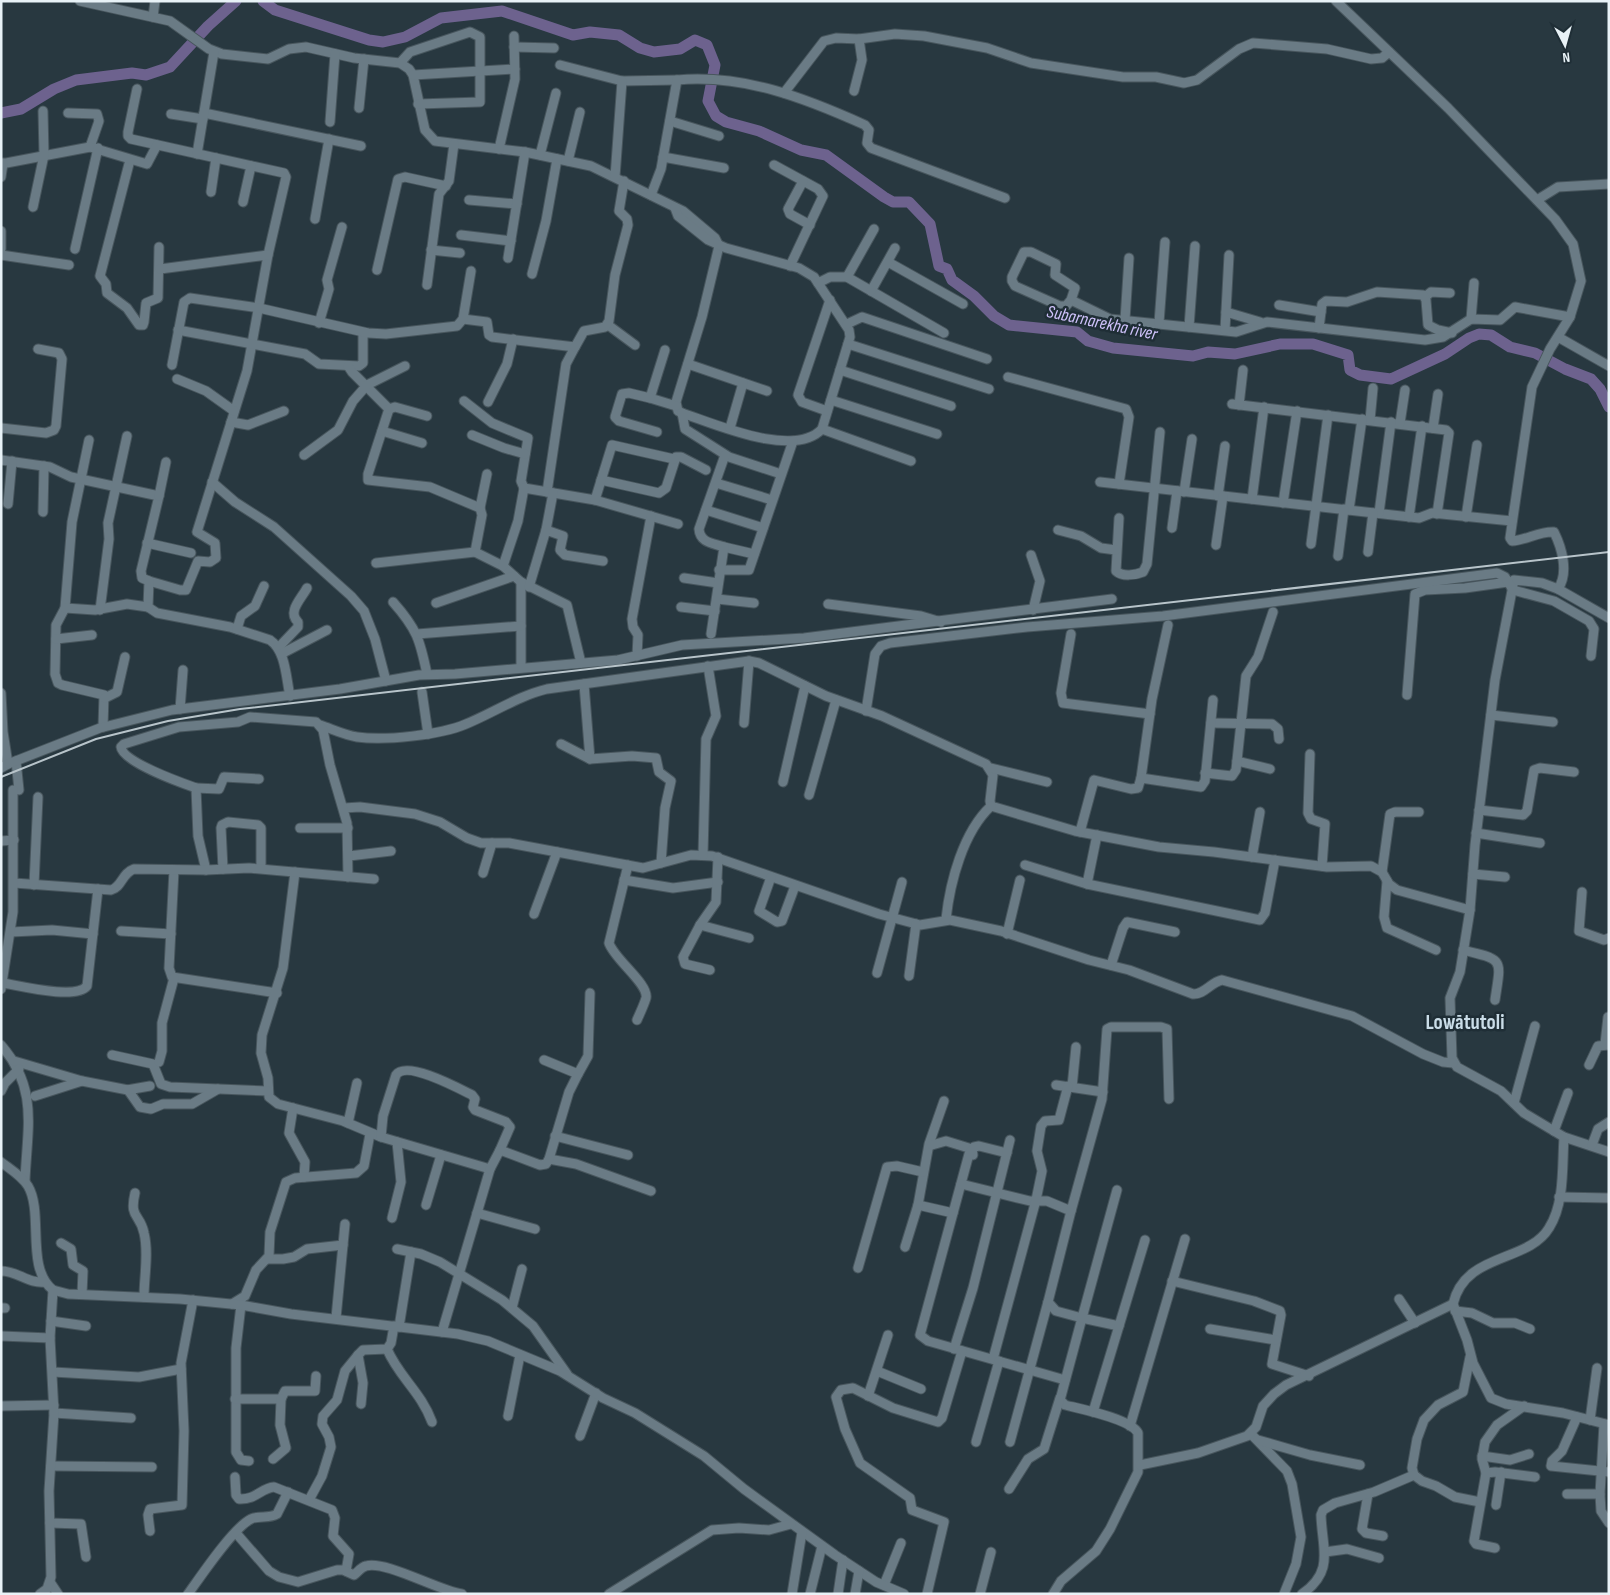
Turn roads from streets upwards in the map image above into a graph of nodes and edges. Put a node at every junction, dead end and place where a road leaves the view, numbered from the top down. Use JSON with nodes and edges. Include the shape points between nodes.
{"nodes":[{"id":1,"x":80,"y":1,"type":"edge"},
{"id":2,"x":155,"y":1,"type":"edge"},
{"id":3,"x":1336,"y":1,"type":"edge"},
{"id":4,"x":153,"y":17,"type":"junction"},
{"id":5,"x":514,"y":36,"type":"dead end"},
{"id":6,"x":859,"y":39,"type":"junction"},
{"id":7,"x":514,"y":47,"type":"junction"},
{"id":8,"x":554,"y":48,"type":"dead end"},
{"id":9,"x":212,"y":50,"type":"junction"},
{"id":10,"x":1389,"y":52,"type":"junction"},
{"id":11,"x":335,"y":54,"type":"junction"},
{"id":12,"x":364,"y":59,"type":"junction"},
{"id":13,"x":400,"y":62,"type":"junction"},
{"id":14,"x":560,"y":65,"type":"dead end"},
{"id":15,"x":515,"y":69,"type":"junction"},
{"id":16,"x":481,"y":71,"type":"junction"},
{"id":17,"x":413,"y":75,"type":"junction"},
{"id":18,"x":677,"y":80,"type":"junction"},
{"id":19,"x":622,"y":81,"type":"junction"},
{"id":20,"x":138,"y":89,"type":"dead end"},
{"id":21,"x":854,"y":90,"type":"dead end"},
{"id":22,"x":556,"y":93,"type":"dead end"},
{"id":23,"x":784,"y":93,"type":"junction"},
{"id":24,"x":418,"y":104,"type":"junction"},
{"id":25,"x":359,"y":108,"type":"dead end"},
{"id":26,"x":43,"y":111,"type":"dead end"},
{"id":27,"x":580,"y":112,"type":"dead end"},
{"id":28,"x":68,"y":113,"type":"dead end"},
{"id":29,"x":171,"y":114,"type":"dead end"},
{"id":30,"x":203,"y":116,"type":"junction"},
{"id":31,"x":670,"y":121,"type":"junction"},
{"id":32,"x":330,"y":122,"type":"dead end"},
{"id":33,"x":719,"y":136,"type":"dead end"},
{"id":34,"x":329,"y":139,"type":"junction"},
{"id":35,"x":454,"y":144,"type":"junction"},
{"id":36,"x":157,"y":145,"type":"junction"},
{"id":37,"x":361,"y":146,"type":"dead end"},
{"id":38,"x":94,"y":148,"type":"junction"},
{"id":39,"x":499,"y":149,"type":"junction"},
{"id":40,"x":525,"y":152,"type":"junction"},
{"id":41,"x":198,"y":154,"type":"junction"},
{"id":42,"x":540,"y":155,"type":"junction"},
{"id":43,"x":44,"y":156,"type":"junction"},
{"id":44,"x":663,"y":157,"type":"junction"},
{"id":45,"x":216,"y":158,"type":"junction"},
{"id":46,"x":557,"y":159,"type":"junction"},
{"id":47,"x":130,"y":160,"type":"junction"},
{"id":48,"x":568,"y":161,"type":"junction"},
{"id":49,"x":2,"y":163,"type":"edge"},
{"id":50,"x":774,"y":165,"type":"dead end"},
{"id":51,"x":251,"y":166,"type":"junction"},
{"id":52,"x":724,"y":168,"type":"dead end"},
{"id":53,"x":1,"y":177,"type":"edge"},
{"id":54,"x":620,"y":179,"type":"junction"},
{"id":55,"x":803,"y":181,"type":"junction"},
{"id":56,"x":1609,"y":184,"type":"edge"},
{"id":57,"x":446,"y":186,"type":"junction"},
{"id":58,"x":211,"y":192,"type":"dead end"},
{"id":59,"x":651,"y":195,"type":"junction"},
{"id":60,"x":1005,"y":198,"type":"dead end"},
{"id":61,"x":469,"y":200,"type":"dead end"},
{"id":62,"x":1537,"y":200,"type":"junction"},
{"id":63,"x":243,"y":202,"type":"dead end"},
{"id":64,"x":517,"y":204,"type":"junction"},
{"id":65,"x":32,"y":207,"type":"dead end"},
{"id":66,"x":315,"y":219,"type":"dead end"},
{"id":67,"x":810,"y":224,"type":"junction"},
{"id":68,"x":342,"y":227,"type":"dead end"},
{"id":69,"x":874,"y":229,"type":"dead end"},
{"id":70,"x":1,"y":231,"type":"edge"},
{"id":71,"x":461,"y":235,"type":"dead end"},
{"id":72,"x":511,"y":241,"type":"junction"},
{"id":73,"x":1165,"y":242,"type":"dead end"},
{"id":74,"x":719,"y":246,"type":"junction"},
{"id":75,"x":1196,"y":246,"type":"dead end"},
{"id":76,"x":159,"y":247,"type":"dead end"},
{"id":77,"x":1,"y":248,"type":"edge"},
{"id":78,"x":75,"y":248,"type":"dead end"},
{"id":79,"x":895,"y":248,"type":"dead end"},
{"id":80,"x":431,"y":250,"type":"junction"},
{"id":81,"x":460,"y":253,"type":"dead end"},
{"id":82,"x":1,"y":255,"type":"edge"},
{"id":83,"x":268,"y":255,"type":"junction"},
{"id":84,"x":1229,"y":255,"type":"dead end"},
{"id":85,"x":508,"y":258,"type":"dead end"},
{"id":86,"x":1129,"y":258,"type":"dead end"},
{"id":87,"x":888,"y":262,"type":"junction"},
{"id":88,"x":69,"y":265,"type":"dead end"},
{"id":89,"x":790,"y":266,"type":"junction"},
{"id":90,"x":160,"y":269,"type":"junction"},
{"id":91,"x":377,"y":270,"type":"dead end"},
{"id":92,"x":471,"y":271,"type":"dead end"},
{"id":93,"x":532,"y":274,"type":"dead end"},
{"id":94,"x":847,"y":277,"type":"junction"},
{"id":95,"x":818,"y":283,"type":"junction"},
{"id":96,"x":1474,"y":283,"type":"dead end"},
{"id":97,"x":427,"y":285,"type":"dead end"},
{"id":98,"x":872,"y":291,"type":"junction"},
{"id":99,"x":1450,"y":293,"type":"dead end"},
{"id":100,"x":1425,"y":297,"type":"junction"},
{"id":101,"x":830,"y":300,"type":"junction"},
{"id":102,"x":1071,"y":300,"type":"junction"},
{"id":103,"x":963,"y":304,"type":"dead end"},
{"id":104,"x":1279,"y":305,"type":"dead end"},
{"id":105,"x":259,"y":308,"type":"junction"},
{"id":106,"x":1226,"y":312,"type":"junction"},
{"id":107,"x":1321,"y":312,"type":"junction"},
{"id":108,"x":1570,"y":317,"type":"junction"},
{"id":109,"x":463,"y":319,"type":"junction"},
{"id":110,"x":1472,"y":319,"type":"junction"},
{"id":111,"x":1125,"y":320,"type":"junction"},
{"id":112,"x":1260,"y":322,"type":"junction"},
{"id":113,"x":319,"y":323,"type":"junction"},
{"id":114,"x":847,"y":324,"type":"junction"},
{"id":115,"x":1159,"y":324,"type":"junction"},
{"id":116,"x":608,"y":325,"type":"junction"},
{"id":117,"x":1189,"y":327,"type":"junction"},
{"id":118,"x":1319,"y":328,"type":"junction"},
{"id":119,"x":178,"y":330,"type":"junction"},
{"id":120,"x":1225,"y":330,"type":"junction"},
{"id":121,"x":363,"y":332,"type":"junction"},
{"id":122,"x":944,"y":333,"type":"dead end"},
{"id":123,"x":1452,"y":333,"type":"junction"},
{"id":124,"x":1558,"y":337,"type":"junction"},
{"id":125,"x":513,"y":339,"type":"junction"},
{"id":126,"x":252,"y":344,"type":"junction"},
{"id":127,"x":848,"y":344,"type":"junction"},
{"id":128,"x":635,"y":345,"type":"dead end"},
{"id":129,"x":576,"y":347,"type":"junction"},
{"id":130,"x":38,"y":349,"type":"dead end"},
{"id":131,"x":665,"y":350,"type":"dead end"},
{"id":132,"x":987,"y":359,"type":"dead end"},
{"id":133,"x":688,"y":364,"type":"junction"},
{"id":134,"x":172,"y":365,"type":"dead end"},
{"id":135,"x":348,"y":366,"type":"junction"},
{"id":136,"x":405,"y":366,"type":"dead end"},
{"id":137,"x":1609,"y":366,"type":"edge"},
{"id":138,"x":840,"y":370,"type":"junction"},
{"id":139,"x":1243,"y":370,"type":"dead end"},
{"id":140,"x":1008,"y":377,"type":"dead end"},
{"id":141,"x":176,"y":379,"type":"dead end"},
{"id":142,"x":743,"y":382,"type":"junction"},
{"id":143,"x":367,"y":385,"type":"junction"},
{"id":144,"x":1373,"y":388,"type":"dead end"},
{"id":145,"x":989,"y":390,"type":"dead end"},
{"id":146,"x":1405,"y":390,"type":"dead end"},
{"id":147,"x":767,"y":391,"type":"dead end"},
{"id":148,"x":1438,"y":394,"type":"dead end"},
{"id":149,"x":650,"y":398,"type":"junction"},
{"id":150,"x":464,"y":400,"type":"dead end"},
{"id":151,"x":831,"y":400,"type":"junction"},
{"id":152,"x":488,"y":402,"type":"dead end"},
{"id":153,"x":951,"y":406,"type":"dead end"},
{"id":154,"x":1264,"y":407,"type":"junction"},
{"id":155,"x":389,"y":409,"type":"junction"},
{"id":156,"x":679,"y":410,"type":"junction"},
{"id":157,"x":234,"y":411,"type":"junction"},
{"id":158,"x":284,"y":411,"type":"dead end"},
{"id":159,"x":828,"y":411,"type":"junction"},
{"id":160,"x":1297,"y":411,"type":"junction"},
{"id":161,"x":1328,"y":415,"type":"junction"},
{"id":162,"x":426,"y":416,"type":"dead end"},
{"id":163,"x":1366,"y":419,"type":"junction"},
{"id":164,"x":231,"y":422,"type":"junction"},
{"id":165,"x":1396,"y":423,"type":"junction"},
{"id":166,"x":1422,"y":426,"type":"junction"},
{"id":167,"x":1,"y":428,"type":"edge"},
{"id":168,"x":730,"y":428,"type":"junction"},
{"id":169,"x":1433,"y":428,"type":"junction"},
{"id":170,"x":822,"y":429,"type":"junction"},
{"id":171,"x":382,"y":431,"type":"junction"},
{"id":172,"x":657,"y":432,"type":"dead end"},
{"id":173,"x":1160,"y":432,"type":"dead end"},
{"id":174,"x":937,"y":434,"type":"dead end"},
{"id":175,"x":472,"y":435,"type":"dead end"},
{"id":176,"x":127,"y":436,"type":"dead end"},
{"id":177,"x":1192,"y":439,"type":"dead end"},
{"id":178,"x":89,"y":440,"type":"dead end"},
{"id":179,"x":793,"y":441,"type":"junction"},
{"id":180,"x":422,"y":443,"type":"dead end"},
{"id":181,"x":1477,"y":444,"type":"dead end"},
{"id":182,"x":1225,"y":446,"type":"dead end"},
{"id":183,"x":525,"y":454,"type":"junction"},
{"id":184,"x":724,"y":454,"type":"junction"},
{"id":185,"x":304,"y":455,"type":"dead end"},
{"id":186,"x":674,"y":459,"type":"junction"},
{"id":187,"x":1,"y":460,"type":"edge"},
{"id":188,"x":12,"y":461,"type":"junction"},
{"id":189,"x":911,"y":461,"type":"dead end"},
{"id":190,"x":166,"y":462,"type":"dead end"},
{"id":191,"x":44,"y":466,"type":"junction"},
{"id":192,"x":706,"y":470,"type":"dead end"},
{"id":193,"x":487,"y":474,"type":"dead end"},
{"id":194,"x":781,"y":474,"type":"junction"},
{"id":195,"x":79,"y":479,"type":"junction"},
{"id":196,"x":600,"y":480,"type":"junction"},
{"id":197,"x":212,"y":482,"type":"junction"},
{"id":198,"x":1100,"y":482,"type":"dead end"},
{"id":199,"x":716,"y":483,"type":"junction"},
{"id":200,"x":1120,"y":484,"type":"junction"},
{"id":201,"x":115,"y":486,"type":"junction"},
{"id":202,"x":524,"y":488,"type":"junction"},
{"id":203,"x":1155,"y":488,"type":"junction"},
{"id":204,"x":1181,"y":491,"type":"junction"},
{"id":205,"x":550,"y":492,"type":"junction"},
{"id":206,"x":159,"y":496,"type":"junction"},
{"id":207,"x":1220,"y":496,"type":"junction"},
{"id":208,"x":1252,"y":499,"type":"junction"},
{"id":209,"x":595,"y":500,"type":"junction"},
{"id":210,"x":772,"y":500,"type":"junction"},
{"id":211,"x":1283,"y":503,"type":"junction"},
{"id":212,"x":8,"y":504,"type":"dead end"},
{"id":213,"x":1316,"y":506,"type":"junction"},
{"id":214,"x":480,"y":508,"type":"junction"},
{"id":215,"x":706,"y":510,"type":"junction"},
{"id":216,"x":1346,"y":510,"type":"junction"},
{"id":217,"x":43,"y":512,"type":"dead end"},
{"id":218,"x":1376,"y":513,"type":"junction"},
{"id":219,"x":1438,"y":514,"type":"junction"},
{"id":220,"x":651,"y":516,"type":"junction"},
{"id":221,"x":1409,"y":517,"type":"junction"},
{"id":222,"x":1466,"y":517,"type":"junction"},
{"id":223,"x":1119,"y":518,"type":"dead end"},
{"id":224,"x":1512,"y":521,"type":"junction"},
{"id":225,"x":678,"y":524,"type":"dead end"},
{"id":226,"x":763,"y":528,"type":"junction"},
{"id":227,"x":1172,"y":528,"type":"dead end"},
{"id":228,"x":546,"y":530,"type":"junction"},
{"id":229,"x":1058,"y":530,"type":"dead end"},
{"id":230,"x":147,"y":543,"type":"junction"},
{"id":231,"x":1312,"y":544,"type":"dead end"},
{"id":232,"x":1216,"y":545,"type":"dead end"},
{"id":233,"x":724,"y":547,"type":"junction"},
{"id":234,"x":1116,"y":550,"type":"junction"},
{"id":235,"x":475,"y":552,"type":"junction"},
{"id":236,"x":1368,"y":552,"type":"dead end"},
{"id":237,"x":191,"y":553,"type":"dead end"},
{"id":238,"x":754,"y":554,"type":"junction"},
{"id":239,"x":1032,"y":555,"type":"dead end"},
{"id":240,"x":1338,"y":556,"type":"dead end"},
{"id":241,"x":603,"y":561,"type":"dead end"},
{"id":242,"x":376,"y":563,"type":"dead end"},
{"id":243,"x":503,"y":566,"type":"junction"},
{"id":244,"x":719,"y":570,"type":"junction"},
{"id":245,"x":684,"y":578,"type":"dead end"},
{"id":246,"x":149,"y":581,"type":"junction"},
{"id":247,"x":521,"y":582,"type":"junction"},
{"id":248,"x":718,"y":583,"type":"junction"},
{"id":249,"x":264,"y":586,"type":"dead end"},
{"id":250,"x":1510,"y":586,"type":"junction"},
{"id":251,"x":307,"y":588,"type":"dead end"},
{"id":252,"x":1558,"y":589,"type":"junction"},
{"id":253,"x":717,"y":599,"type":"junction"},
{"id":254,"x":1112,"y":599,"type":"dead end"},
{"id":255,"x":393,"y":602,"type":"dead end"},
{"id":256,"x":436,"y":603,"type":"dead end"},
{"id":257,"x":754,"y":603,"type":"dead end"},
{"id":258,"x":828,"y":604,"type":"dead end"},
{"id":259,"x":148,"y":607,"type":"junction"},
{"id":260,"x":681,"y":607,"type":"dead end"},
{"id":261,"x":65,"y":608,"type":"junction"},
{"id":262,"x":100,"y":610,"type":"junction"},
{"id":263,"x":1033,"y":610,"type":"junction"},
{"id":264,"x":715,"y":611,"type":"junction"},
{"id":265,"x":1273,"y":612,"type":"dead end"},
{"id":266,"x":1609,"y":618,"type":"edge"},
{"id":267,"x":942,"y":622,"type":"junction"},
{"id":268,"x":1168,"y":625,"type":"dead end"},
{"id":269,"x":521,"y":626,"type":"junction"},
{"id":270,"x":237,"y":629,"type":"junction"},
{"id":271,"x":327,"y":630,"type":"dead end"},
{"id":272,"x":417,"y":634,"type":"junction"},
{"id":273,"x":711,"y":634,"type":"dead end"},
{"id":274,"x":1071,"y":634,"type":"dead end"},
{"id":275,"x":92,"y":635,"type":"dead end"},
{"id":276,"x":56,"y":639,"type":"junction"},
{"id":277,"x":280,"y":651,"type":"junction"},
{"id":278,"x":637,"y":656,"type":"junction"},
{"id":279,"x":1591,"y":656,"type":"dead end"},
{"id":280,"x":125,"y":657,"type":"dead end"},
{"id":281,"x":749,"y":661,"type":"junction"},
{"id":282,"x":581,"y":663,"type":"junction"},
{"id":283,"x":708,"y":666,"type":"junction"},
{"id":284,"x":521,"y":667,"type":"junction"},
{"id":285,"x":183,"y":670,"type":"dead end"},
{"id":286,"x":423,"y":674,"type":"junction"},
{"id":287,"x":386,"y":681,"type":"junction"},
{"id":288,"x":584,"y":684,"type":"junction"},
{"id":289,"x":805,"y":686,"type":"junction"},
{"id":290,"x":1,"y":693,"type":"edge"},
{"id":291,"x":1407,"y":695,"type":"dead end"},
{"id":292,"x":290,"y":696,"type":"junction"},
{"id":293,"x":105,"y":698,"type":"junction"},
{"id":294,"x":836,"y":700,"type":"junction"},
{"id":295,"x":1214,"y":700,"type":"dead end"},
{"id":296,"x":180,"y":709,"type":"junction"},
{"id":297,"x":866,"y":711,"type":"junction"},
{"id":298,"x":1150,"y":714,"type":"junction"},
{"id":299,"x":1490,"y":715,"type":"junction"},
{"id":300,"x":2,"y":717,"type":"edge"},
{"id":301,"x":1211,"y":722,"type":"junction"},
{"id":302,"x":1241,"y":722,"type":"junction"},
{"id":303,"x":1552,"y":722,"type":"dead end"},
{"id":304,"x":744,"y":723,"type":"dead end"},
{"id":305,"x":320,"y":725,"type":"junction"},
{"id":306,"x":102,"y":727,"type":"junction"},
{"id":307,"x":428,"y":734,"type":"junction"},
{"id":308,"x":1279,"y":739,"type":"dead end"},
{"id":309,"x":560,"y":744,"type":"dead end"},
{"id":310,"x":3,"y":746,"type":"edge"},
{"id":311,"x":1310,"y":754,"type":"dead end"},
{"id":312,"x":590,"y":759,"type":"junction"},
{"id":313,"x":1237,"y":761,"type":"junction"},
{"id":314,"x":8,"y":764,"type":"edge"},
{"id":315,"x":991,"y":768,"type":"junction"},
{"id":316,"x":1270,"y":769,"type":"dead end"},
{"id":317,"x":1574,"y":772,"type":"dead end"},
{"id":318,"x":1205,"y":773,"type":"junction"},
{"id":319,"x":1142,"y":778,"type":"junction"},
{"id":320,"x":259,"y":779,"type":"dead end"},
{"id":321,"x":783,"y":782,"type":"dead end"},
{"id":322,"x":1048,"y":782,"type":"dead end"},
{"id":323,"x":196,"y":788,"type":"junction"},
{"id":324,"x":809,"y":795,"type":"dead end"},
{"id":325,"x":38,"y":797,"type":"dead end"},
{"id":326,"x":990,"y":806,"type":"junction"},
{"id":327,"x":344,"y":808,"type":"junction"},
{"id":328,"x":1479,"y":810,"type":"junction"},
{"id":329,"x":1260,"y":812,"type":"dead end"},
{"id":330,"x":1419,"y":812,"type":"dead end"},
{"id":331,"x":300,"y":828,"type":"dead end"},
{"id":332,"x":348,"y":828,"type":"junction"},
{"id":333,"x":1080,"y":832,"type":"junction"},
{"id":334,"x":1476,"y":833,"type":"junction"},
{"id":335,"x":1097,"y":835,"type":"junction"},
{"id":336,"x":14,"y":840,"type":"junction"},
{"id":337,"x":1,"y":841,"type":"edge"},
{"id":338,"x":492,"y":843,"type":"junction"},
{"id":339,"x":1540,"y":844,"type":"dead end"},
{"id":340,"x":391,"y":851,"type":"dead end"},
{"id":341,"x":557,"y":852,"type":"junction"},
{"id":342,"x":703,"y":855,"type":"junction"},
{"id":343,"x":349,"y":856,"type":"junction"},
{"id":344,"x":718,"y":857,"type":"junction"},
{"id":345,"x":1252,"y":857,"type":"junction"},
{"id":346,"x":1275,"y":860,"type":"junction"},
{"id":347,"x":661,"y":863,"type":"junction"},
{"id":348,"x":628,"y":865,"type":"junction"},
{"id":349,"x":1025,"y":865,"type":"dead end"},
{"id":350,"x":1322,"y":866,"type":"junction"},
{"id":351,"x":261,"y":868,"type":"junction"},
{"id":352,"x":223,"y":869,"type":"junction"},
{"id":353,"x":174,"y":870,"type":"junction"},
{"id":354,"x":206,"y":870,"type":"junction"},
{"id":355,"x":296,"y":872,"type":"junction"},
{"id":356,"x":1382,"y":872,"type":"junction"},
{"id":357,"x":483,"y":873,"type":"dead end"},
{"id":358,"x":1473,"y":874,"type":"junction"},
{"id":359,"x":771,"y":877,"type":"junction"},
{"id":360,"x":1505,"y":877,"type":"dead end"},
{"id":361,"x":348,"y":878,"type":"junction"},
{"id":362,"x":374,"y":879,"type":"dead end"},
{"id":363,"x":624,"y":880,"type":"junction"},
{"id":364,"x":1020,"y":880,"type":"dead end"},
{"id":365,"x":1387,"y":881,"type":"junction"},
{"id":366,"x":718,"y":882,"type":"junction"},
{"id":367,"x":902,"y":882,"type":"dead end"},
{"id":368,"x":14,"y":883,"type":"junction"},
{"id":369,"x":1087,"y":884,"type":"junction"},
{"id":370,"x":34,"y":885,"type":"junction"},
{"id":371,"x":795,"y":886,"type":"junction"},
{"id":372,"x":98,"y":889,"type":"junction"},
{"id":373,"x":1582,"y":892,"type":"dead end"},
{"id":374,"x":1470,"y":910,"type":"junction"},
{"id":375,"x":534,"y":914,"type":"dead end"},
{"id":376,"x":892,"y":918,"type":"junction"},
{"id":377,"x":946,"y":919,"type":"junction"},
{"id":378,"x":916,"y":924,"type":"junction"},
{"id":379,"x":700,"y":925,"type":"junction"},
{"id":380,"x":121,"y":931,"type":"dead end"},
{"id":381,"x":1175,"y":932,"type":"dead end"},
{"id":382,"x":93,"y":934,"type":"junction"},
{"id":383,"x":171,"y":934,"type":"junction"},
{"id":384,"x":1007,"y":934,"type":"junction"},
{"id":385,"x":7,"y":936,"type":"edge"},
{"id":386,"x":749,"y":938,"type":"dead end"},
{"id":387,"x":1609,"y":938,"type":"edge"},
{"id":388,"x":1436,"y":950,"type":"dead end"},
{"id":389,"x":1463,"y":950,"type":"junction"},
{"id":390,"x":1112,"y":965,"type":"junction"},
{"id":391,"x":710,"y":970,"type":"dead end"},
{"id":392,"x":877,"y":973,"type":"dead end"},
{"id":393,"x":909,"y":976,"type":"dead end"},
{"id":394,"x":174,"y":978,"type":"junction"},
{"id":395,"x":2,"y":986,"type":"edge"},
{"id":396,"x":276,"y":993,"type":"junction"},
{"id":397,"x":590,"y":993,"type":"dead end"},
{"id":398,"x":1495,"y":1000,"type":"dead end"},
{"id":399,"x":1608,"y":1017,"type":"edge"},
{"id":400,"x":637,"y":1020,"type":"dead end"},
{"id":401,"x":1535,"y":1026,"type":"dead end"},
{"id":402,"x":1,"y":1045,"type":"edge"},
{"id":403,"x":1607,"y":1045,"type":"edge"},
{"id":404,"x":1076,"y":1047,"type":"dead end"},
{"id":405,"x":112,"y":1055,"type":"dead end"},
{"id":406,"x":544,"y":1060,"type":"dead end"},
{"id":407,"x":159,"y":1062,"type":"dead end"},
{"id":408,"x":1453,"y":1063,"type":"junction"},
{"id":409,"x":16,"y":1065,"type":"junction"},
{"id":410,"x":1589,"y":1065,"type":"dead end"},
{"id":411,"x":578,"y":1074,"type":"junction"},
{"id":412,"x":82,"y":1081,"type":"junction"},
{"id":413,"x":357,"y":1083,"type":"dead end"},
{"id":414,"x":1056,"y":1085,"type":"dead end"},
{"id":415,"x":150,"y":1086,"type":"dead end"},
{"id":416,"x":1070,"y":1087,"type":"junction"},
{"id":417,"x":218,"y":1089,"type":"junction"},
{"id":418,"x":1,"y":1090,"type":"edge"},
{"id":419,"x":127,"y":1090,"type":"junction"},
{"id":420,"x":268,"y":1091,"type":"junction"},
{"id":421,"x":1103,"y":1092,"type":"junction"},
{"id":422,"x":1568,"y":1093,"type":"dead end"},
{"id":423,"x":34,"y":1096,"type":"dead end"},
{"id":424,"x":1169,"y":1098,"type":"dead end"},
{"id":425,"x":944,"y":1101,"type":"dead end"},
{"id":426,"x":1514,"y":1103,"type":"junction"},
{"id":427,"x":293,"y":1108,"type":"junction"},
{"id":428,"x":1609,"y":1122,"type":"edge"},
{"id":429,"x":348,"y":1123,"type":"junction"},
{"id":430,"x":1554,"y":1131,"type":"junction"},
{"id":431,"x":370,"y":1134,"type":"junction"},
{"id":432,"x":555,"y":1136,"type":"junction"},
{"id":433,"x":381,"y":1137,"type":"junction"},
{"id":434,"x":1564,"y":1137,"type":"junction"},
{"id":435,"x":1010,"y":1140,"type":"dead end"},
{"id":436,"x":397,"y":1142,"type":"junction"},
{"id":437,"x":1592,"y":1145,"type":"junction"},
{"id":438,"x":932,"y":1146,"type":"dead end"},
{"id":439,"x":500,"y":1150,"type":"junction"},
{"id":440,"x":972,"y":1152,"type":"junction"},
{"id":441,"x":1609,"y":1152,"type":"edge"},
{"id":442,"x":1007,"y":1153,"type":"junction"},
{"id":443,"x":441,"y":1154,"type":"junction"},
{"id":444,"x":628,"y":1155,"type":"dead end"},
{"id":445,"x":549,"y":1159,"type":"junction"},
{"id":446,"x":1,"y":1162,"type":"edge"},
{"id":447,"x":490,"y":1169,"type":"junction"},
{"id":448,"x":923,"y":1172,"type":"junction"},
{"id":449,"x":304,"y":1177,"type":"junction"},
{"id":450,"x":25,"y":1182,"type":"junction"},
{"id":451,"x":961,"y":1184,"type":"junction"},
{"id":452,"x":1117,"y":1190,"type":"dead end"},
{"id":453,"x":650,"y":1192,"type":"dead end"},
{"id":454,"x":134,"y":1193,"type":"dead end"},
{"id":455,"x":997,"y":1193,"type":"junction"},
{"id":456,"x":1559,"y":1197,"type":"junction"},
{"id":457,"x":1609,"y":1198,"type":"edge"},
{"id":458,"x":1036,"y":1200,"type":"junction"},
{"id":459,"x":426,"y":1205,"type":"dead end"},
{"id":460,"x":918,"y":1205,"type":"junction"},
{"id":461,"x":1071,"y":1210,"type":"junction"},
{"id":462,"x":953,"y":1213,"type":"junction"},
{"id":463,"x":477,"y":1214,"type":"junction"},
{"id":464,"x":392,"y":1218,"type":"dead end"},
{"id":465,"x":345,"y":1224,"type":"dead end"},
{"id":466,"x":535,"y":1229,"type":"dead end"},
{"id":467,"x":1186,"y":1239,"type":"dead end"},
{"id":468,"x":1145,"y":1240,"type":"dead end"},
{"id":469,"x":61,"y":1243,"type":"dead end"},
{"id":470,"x":343,"y":1245,"type":"junction"},
{"id":471,"x":904,"y":1247,"type":"dead end"},
{"id":472,"x":396,"y":1248,"type":"dead end"},
{"id":473,"x":411,"y":1252,"type":"junction"},
{"id":474,"x":267,"y":1259,"type":"junction"},
{"id":475,"x":858,"y":1268,"type":"dead end"},
{"id":476,"x":522,"y":1270,"type":"dead end"},
{"id":477,"x":1,"y":1271,"type":"edge"},
{"id":478,"x":460,"y":1274,"type":"junction"},
{"id":479,"x":45,"y":1282,"type":"junction"},
{"id":480,"x":1172,"y":1282,"type":"junction"},
{"id":481,"x":53,"y":1290,"type":"junction"},
{"id":482,"x":82,"y":1294,"type":"junction"},
{"id":483,"x":144,"y":1297,"type":"junction"},
{"id":484,"x":1399,"y":1299,"type":"dead end"},
{"id":485,"x":193,"y":1300,"type":"junction"},
{"id":486,"x":1048,"y":1302,"type":"junction"},
{"id":487,"x":230,"y":1304,"type":"junction"},
{"id":488,"x":241,"y":1305,"type":"junction"},
{"id":489,"x":512,"y":1308,"type":"junction"},
{"id":490,"x":1454,"y":1308,"type":"junction"},
{"id":491,"x":336,"y":1318,"type":"junction"},
{"id":492,"x":1082,"y":1318,"type":"junction"},
{"id":493,"x":51,"y":1321,"type":"junction"},
{"id":494,"x":1415,"y":1323,"type":"junction"},
{"id":495,"x":86,"y":1326,"type":"dead end"},
{"id":496,"x":1119,"y":1326,"type":"junction"},
{"id":497,"x":396,"y":1327,"type":"junction"},
{"id":498,"x":1210,"y":1329,"type":"dead end"},
{"id":499,"x":1530,"y":1329,"type":"dead end"},
{"id":500,"x":442,"y":1332,"type":"junction"},
{"id":501,"x":888,"y":1335,"type":"dead end"},
{"id":502,"x":1,"y":1336,"type":"edge"},
{"id":503,"x":50,"y":1338,"type":"junction"},
{"id":504,"x":1276,"y":1340,"type":"junction"},
{"id":505,"x":387,"y":1349,"type":"junction"},
{"id":506,"x":958,"y":1350,"type":"junction"},
{"id":507,"x":520,"y":1354,"type":"junction"},
{"id":508,"x":1470,"y":1354,"type":"junction"},
{"id":509,"x":358,"y":1355,"type":"junction"},
{"id":510,"x":996,"y":1360,"type":"junction"},
{"id":511,"x":1597,"y":1368,"type":"dead end"},
{"id":512,"x":181,"y":1369,"type":"junction"},
{"id":513,"x":1029,"y":1369,"type":"junction"},
{"id":514,"x":877,"y":1371,"type":"junction"},
{"id":515,"x":53,"y":1372,"type":"junction"},
{"id":516,"x":568,"y":1375,"type":"junction"},
{"id":517,"x":316,"y":1376,"type":"dead end"},
{"id":518,"x":1309,"y":1376,"type":"junction"},
{"id":519,"x":1065,"y":1380,"type":"junction"},
{"id":520,"x":921,"y":1389,"type":"dead end"},
{"id":521,"x":596,"y":1393,"type":"junction"},
{"id":522,"x":868,"y":1396,"type":"junction"},
{"id":523,"x":1060,"y":1398,"type":"junction"},
{"id":524,"x":235,"y":1399,"type":"junction"},
{"id":525,"x":281,"y":1399,"type":"junction"},
{"id":526,"x":361,"y":1404,"type":"dead end"},
{"id":527,"x":1,"y":1406,"type":"edge"},
{"id":528,"x":1524,"y":1406,"type":"junction"},
{"id":529,"x":54,"y":1409,"type":"junction"},
{"id":530,"x":1093,"y":1412,"type":"junction"},
{"id":531,"x":508,"y":1416,"type":"dead end"},
{"id":532,"x":1577,"y":1416,"type":"junction"},
{"id":533,"x":131,"y":1418,"type":"dead end"},
{"id":534,"x":1590,"y":1420,"type":"junction"},
{"id":535,"x":432,"y":1422,"type":"dead end"},
{"id":536,"x":1606,"y":1424,"type":"edge"},
{"id":537,"x":1130,"y":1426,"type":"junction"},
{"id":538,"x":580,"y":1436,"type":"dead end"},
{"id":539,"x":1254,"y":1437,"type":"junction"},
{"id":540,"x":976,"y":1442,"type":"dead end"},
{"id":541,"x":1010,"y":1442,"type":"dead end"},
{"id":542,"x":1529,"y":1454,"type":"dead end"},
{"id":543,"x":1482,"y":1456,"type":"junction"},
{"id":544,"x":273,"y":1459,"type":"dead end"},
{"id":545,"x":249,"y":1461,"type":"dead end"},
{"id":546,"x":1140,"y":1465,"type":"junction"},
{"id":547,"x":1360,"y":1465,"type":"dead end"},
{"id":548,"x":51,"y":1466,"type":"junction"},
{"id":549,"x":152,"y":1467,"type":"dead end"},
{"id":550,"x":1605,"y":1471,"type":"edge"},
{"id":551,"x":1486,"y":1472,"type":"junction"},
{"id":552,"x":1501,"y":1472,"type":"junction"},
{"id":553,"x":1414,"y":1475,"type":"junction"},
{"id":554,"x":235,"y":1477,"type":"dead end"},
{"id":555,"x":1535,"y":1478,"type":"dead end"},
{"id":556,"x":1009,"y":1489,"type":"dead end"},
{"id":557,"x":288,"y":1492,"type":"junction"},
{"id":558,"x":1368,"y":1494,"type":"junction"},
{"id":559,"x":1567,"y":1494,"type":"dead end"},
{"id":560,"x":1600,"y":1494,"type":"junction"},
{"id":561,"x":309,"y":1500,"type":"junction"},
{"id":562,"x":1480,"y":1502,"type":"junction"},
{"id":563,"x":1496,"y":1505,"type":"dead end"},
{"id":564,"x":1609,"y":1523,"type":"edge"},
{"id":565,"x":50,"y":1524,"type":"junction"},
{"id":566,"x":791,"y":1524,"type":"junction"},
{"id":567,"x":150,"y":1531,"type":"dead end"},
{"id":568,"x":802,"y":1532,"type":"junction"},
{"id":569,"x":236,"y":1533,"type":"junction"},
{"id":570,"x":1383,"y":1536,"type":"dead end"},
{"id":571,"x":901,"y":1543,"type":"dead end"},
{"id":572,"x":822,"y":1546,"type":"junction"},
{"id":573,"x":1495,"y":1548,"type":"dead end"},
{"id":574,"x":991,"y":1552,"type":"dead end"},
{"id":575,"x":1324,"y":1552,"type":"junction"},
{"id":576,"x":86,"y":1557,"type":"dead end"},
{"id":577,"x":1379,"y":1558,"type":"dead end"},
{"id":578,"x":843,"y":1560,"type":"junction"},
{"id":579,"x":346,"y":1571,"type":"junction"},
{"id":580,"x":859,"y":1571,"type":"junction"},
{"id":581,"x":50,"y":1582,"type":"junction"},
{"id":582,"x":884,"y":1585,"type":"junction"},
{"id":583,"x":40,"y":1594,"type":"edge"},
{"id":584,"x":58,"y":1594,"type":"edge"},
{"id":585,"x":188,"y":1594,"type":"edge"},
{"id":586,"x":462,"y":1594,"type":"edge"},
{"id":587,"x":609,"y":1594,"type":"edge"},
{"id":588,"x":792,"y":1594,"type":"edge"},
{"id":589,"x":810,"y":1594,"type":"edge"},
{"id":590,"x":838,"y":1594,"type":"edge"},
{"id":591,"x":855,"y":1594,"type":"edge"},
{"id":592,"x":904,"y":1594,"type":"edge"},
{"id":593,"x":927,"y":1594,"type":"edge"},
{"id":594,"x":980,"y":1594,"type":"edge"},
{"id":595,"x":1053,"y":1594,"type":"edge"},
{"id":596,"x":1284,"y":1594,"type":"edge"},
{"id":597,"x":1302,"y":1594,"type":"edge"}],
"edges":[{"from":1,"to":4,"type":"street"},
{"from":2,"to":4,"type":"street"},
{"from":3,"to":10,"type":"street"},
{"from":4,"to":9,"type":"street","via":[[178,25]]},
{"from":5,"to":7,"type":"street"},
{"from":6,"to":10,"type":"street","via":[[895,34],[924,36],[987,48],[1031,63],[1184,83],[1197,80],[1239,49],[1253,43],[1327,49],[1376,59]]},
{"from":6,"to":21,"type":"street","via":[[862,60]]},
{"from":6,"to":23,"type":"street","via":[[824,41]]},
{"from":7,"to":8,"type":"street"},
{"from":7,"to":15,"type":"street"},
{"from":9,"to":11,"type":"street","via":[[260,60],[298,47]]},
{"from":9,"to":30,"type":"street"},
{"from":10,"to":62,"type":"street"},
{"from":11,"to":12,"type":"street"},
{"from":11,"to":32,"type":"street"},
{"from":12,"to":13,"type":"street"},
{"from":12,"to":25,"type":"street"},
{"from":13,"to":16,"type":"street","via":[[410,52],[470,32],[480,37]]},
{"from":13,"to":17,"type":"street"},
{"from":14,"to":19,"type":"street"},
{"from":15,"to":16,"type":"street"},
{"from":15,"to":39,"type":"street"},
{"from":16,"to":17,"type":"street"},
{"from":16,"to":24,"type":"street","via":[[481,99],[478,103]]},
{"from":17,"to":24,"type":"street"},
{"from":18,"to":19,"type":"street"},
{"from":18,"to":23,"type":"street","via":[[716,78]]},
{"from":18,"to":31,"type":"street"},
{"from":19,"to":54,"type":"street"},
{"from":20,"to":36,"type":"street","via":[[128,136]]},
{"from":22,"to":42,"type":"street"},
{"from":23,"to":60,"type":"street","via":[[813,101],[865,125],[869,130],[867,143],[870,148]]},
{"from":24,"to":35,"type":"street","via":[[429,136],[435,141]]},
{"from":26,"to":43,"type":"street"},
{"from":27,"to":48,"type":"street"},
{"from":28,"to":38,"type":"street","via":[[97,114],[99,121]]},
{"from":29,"to":30,"type":"street"},
{"from":30,"to":34,"type":"street"},
{"from":30,"to":41,"type":"street"},
{"from":31,"to":33,"type":"street"},
{"from":31,"to":44,"type":"street"},
{"from":34,"to":37,"type":"street"},
{"from":34,"to":66,"type":"street"},
{"from":35,"to":39,"type":"street"},
{"from":35,"to":57,"type":"street"},
{"from":36,"to":41,"type":"street"},
{"from":36,"to":47,"type":"street","via":[[148,164]]},
{"from":38,"to":43,"type":"street"},
{"from":38,"to":47,"type":"street"},
{"from":38,"to":78,"type":"street"},
{"from":39,"to":40,"type":"street"},
{"from":40,"to":42,"type":"street"},
{"from":40,"to":64,"type":"street"},
{"from":41,"to":45,"type":"street"},
{"from":42,"to":46,"type":"street"},
{"from":43,"to":49,"type":"street"},
{"from":43,"to":65,"type":"street"},
{"from":44,"to":52,"type":"street"},
{"from":44,"to":59,"type":"street"},
{"from":45,"to":51,"type":"street"},
{"from":45,"to":58,"type":"street"},
{"from":46,"to":48,"type":"street"},
{"from":46,"to":93,"type":"street"},
{"from":47,"to":90,"type":"street","via":[[100,276],[106,284],[107,293],[127,308],[139,326],[143,325],[146,303],[158,298]]},
{"from":48,"to":54,"type":"street","via":[[591,166]]},
{"from":49,"to":53,"type":"street"},
{"from":50,"to":55,"type":"street"},
{"from":51,"to":63,"type":"street"},
{"from":51,"to":83,"type":"street","via":[[286,175]]},
{"from":54,"to":59,"type":"street"},
{"from":54,"to":116,"type":"street","via":[[619,211],[628,225],[617,267]]},
{"from":55,"to":67,"type":"street","via":[[818,189],[823,196]]},
{"from":55,"to":67,"type":"street","via":[[788,209],[790,214]]},
{"from":56,"to":62,"type":"street","via":[[1558,187]]},
{"from":57,"to":80,"type":"street","via":[[439,194]]},
{"from":57,"to":91,"type":"street","via":[[405,177],[398,179]]},
{"from":59,"to":74,"type":"street","via":[[675,208],[678,216]]},
{"from":61,"to":64,"type":"street"},
{"from":62,"to":108,"type":"street","via":[[1573,244],[1581,280]]},
{"from":64,"to":72,"type":"street"},
{"from":67,"to":89,"type":"street"},
{"from":68,"to":113,"type":"street"},
{"from":69,"to":94,"type":"street"},
{"from":70,"to":77,"type":"street"},
{"from":71,"to":72,"type":"street"},
{"from":72,"to":85,"type":"street"},
{"from":73,"to":115,"type":"street"},
{"from":74,"to":89,"type":"street"},
{"from":74,"to":133,"type":"street"},
{"from":75,"to":117,"type":"street"},
{"from":76,"to":90,"type":"street"},
{"from":79,"to":87,"type":"street"},
{"from":80,"to":81,"type":"street"},
{"from":80,"to":97,"type":"street"},
{"from":82,"to":88,"type":"street"},
{"from":83,"to":90,"type":"street"},
{"from":83,"to":105,"type":"street"},
{"from":84,"to":106,"type":"street"},
{"from":86,"to":111,"type":"street"},
{"from":87,"to":98,"type":"street"},
{"from":87,"to":103,"type":"street"},
{"from":89,"to":95,"type":"street","via":[[814,277]]},
{"from":92,"to":109,"type":"street"},
{"from":94,"to":95,"type":"street","via":[[830,277]]},
{"from":94,"to":98,"type":"street"},
{"from":95,"to":101,"type":"street"},
{"from":96,"to":110,"type":"street"},
{"from":98,"to":122,"type":"street"},
{"from":99,"to":100,"type":"street","via":[[1431,292]]},
{"from":100,"to":107,"type":"street","via":[[1377,292],[1347,302],[1326,300]]},
{"from":100,"to":123,"type":"street","via":[[1428,325]]},
{"from":101,"to":114,"type":"street"},
{"from":101,"to":159,"type":"street","via":[[798,394],[802,402]]},
{"from":102,"to":102,"type":"street","via":[[1066,306],[1060,306],[1013,284],[1012,277],[1024,252],[1056,264],[1055,276],[1075,288]]},
{"from":102,"to":111,"type":"street","via":[[1099,315]]},
{"from":104,"to":107,"type":"street"},
{"from":105,"to":113,"type":"street"},
{"from":105,"to":119,"type":"street","via":[[190,298],[184,302]]},
{"from":105,"to":126,"type":"street"},
{"from":106,"to":112,"type":"street"},
{"from":106,"to":120,"type":"street"},
{"from":107,"to":118,"type":"street"},
{"from":108,"to":110,"type":"street","via":[[1521,307],[1510,310],[1500,320]]},
{"from":108,"to":124,"type":"street"},
{"from":109,"to":121,"type":"street","via":[[457,326],[386,334]]},
{"from":109,"to":125,"type":"street","via":[[487,322],[489,335]]},
{"from":110,"to":123,"type":"street"},
{"from":111,"to":115,"type":"street"},
{"from":112,"to":118,"type":"street"},
{"from":112,"to":120,"type":"street","via":[[1245,330]]},
{"from":113,"to":121,"type":"street"},
{"from":114,"to":127,"type":"street"},
{"from":114,"to":132,"type":"street","via":[[862,317]]},
{"from":115,"to":117,"type":"street"},
{"from":116,"to":128,"type":"street"},
{"from":116,"to":129,"type":"street","via":[[584,331]]},
{"from":117,"to":120,"type":"street"},
{"from":118,"to":123,"type":"street","via":[[1425,340]]},
{"from":119,"to":126,"type":"street"},
{"from":119,"to":134,"type":"street"},
{"from":121,"to":135,"type":"street","via":[[362,366]]},
{"from":124,"to":137,"type":"street"},
{"from":124,"to":224,"type":"street","via":[[1532,387]]},
{"from":125,"to":129,"type":"street"},
{"from":125,"to":152,"type":"street","via":[[507,364]]},
{"from":126,"to":135,"type":"street","via":[[305,354],[319,364]]},
{"from":126,"to":157,"type":"street"},
{"from":127,"to":138,"type":"street"},
{"from":127,"to":145,"type":"street"},
{"from":129,"to":205,"type":"street","via":[[566,364]]},
{"from":130,"to":167,"type":"street","via":[[59,353],[62,358],[56,426],[46,433]]},
{"from":131,"to":149,"type":"street"},
{"from":133,"to":142,"type":"street"},
{"from":133,"to":156,"type":"street"},
{"from":135,"to":143,"type":"street"},
{"from":136,"to":143,"type":"street"},
{"from":138,"to":151,"type":"street"},
{"from":138,"to":153,"type":"street"},
{"from":139,"to":154,"type":"street","via":[[1236,404]]},
{"from":140,"to":200,"type":"street","via":[[1126,409],[1129,417]]},
{"from":141,"to":157,"type":"street","via":[[206,390]]},
{"from":142,"to":147,"type":"street"},
{"from":142,"to":168,"type":"street"},
{"from":143,"to":155,"type":"street"},
{"from":143,"to":185,"type":"street","via":[[353,401],[338,430]]},
{"from":144,"to":163,"type":"street"},
{"from":146,"to":165,"type":"street"},
{"from":148,"to":169,"type":"street"},
{"from":149,"to":156,"type":"street"},
{"from":149,"to":172,"type":"street","via":[[622,394],[614,417]]},
{"from":150,"to":183,"type":"street","via":[[496,425],[526,436]]},
{"from":151,"to":159,"type":"street"},
{"from":151,"to":174,"type":"street"},
{"from":154,"to":160,"type":"street"},
{"from":154,"to":208,"type":"street"},
{"from":155,"to":162,"type":"street","via":[[395,406]]},
{"from":155,"to":171,"type":"street"},
{"from":156,"to":168,"type":"street"},
{"from":156,"to":184,"type":"street","via":[[685,429]]},
{"from":157,"to":164,"type":"street"},
{"from":158,"to":164,"type":"street","via":[[248,425]]},
{"from":159,"to":170,"type":"street"},
{"from":160,"to":161,"type":"street"},
{"from":160,"to":211,"type":"street"},
{"from":161,"to":163,"type":"street"},
{"from":161,"to":213,"type":"street"},
{"from":163,"to":165,"type":"street"},
{"from":163,"to":216,"type":"street"},
{"from":164,"to":197,"type":"street"},
{"from":165,"to":166,"type":"street"},
{"from":165,"to":218,"type":"street"},
{"from":166,"to":169,"type":"street"},
{"from":166,"to":221,"type":"street"},
{"from":168,"to":179,"type":"street","via":[[768,440]]},
{"from":169,"to":219,"type":"street","via":[[1449,433]]},
{"from":170,"to":179,"type":"street","via":[[812,437]]},
{"from":170,"to":189,"type":"street"},
{"from":171,"to":180,"type":"street"},
{"from":171,"to":214,"type":"street","via":[[368,480],[430,487]]},
{"from":173,"to":203,"type":"street"},
{"from":175,"to":183,"type":"street"},
{"from":176,"to":201,"type":"street"},
{"from":177,"to":204,"type":"street"},
{"from":178,"to":195,"type":"street"},
{"from":179,"to":194,"type":"street"},
{"from":181,"to":222,"type":"street"},
{"from":182,"to":207,"type":"street"},
{"from":183,"to":202,"type":"street","via":[[521,481]]},
{"from":184,"to":194,"type":"street"},
{"from":184,"to":199,"type":"street"},
{"from":186,"to":192,"type":"street","via":[[682,457]]},
{"from":186,"to":196,"type":"street","via":[[666,488],[659,493]]},
{"from":186,"to":196,"type":"street","via":[[612,445]]},
{"from":187,"to":188,"type":"street"},
{"from":188,"to":191,"type":"street"},
{"from":188,"to":212,"type":"street"},
{"from":190,"to":206,"type":"street"},
{"from":191,"to":195,"type":"street"},
{"from":191,"to":217,"type":"street"},
{"from":193,"to":214,"type":"street"},
{"from":194,"to":210,"type":"street"},
{"from":195,"to":201,"type":"street"},
{"from":195,"to":261,"type":"street"},
{"from":196,"to":209,"type":"street"},
{"from":197,"to":246,"type":"street","via":[[197,532],[215,543],[215,560],[198,561],[188,587],[183,590]]},
{"from":197,"to":287,"type":"street","via":[[235,502],[274,527],[351,596],[364,611]]},
{"from":198,"to":200,"type":"street"},
{"from":199,"to":210,"type":"street"},
{"from":199,"to":215,"type":"street"},
{"from":200,"to":203,"type":"street"},
{"from":201,"to":206,"type":"street"},
{"from":201,"to":262,"type":"street","via":[[108,523]]},
{"from":202,"to":205,"type":"street"},
{"from":202,"to":243,"type":"street","via":[[518,521]]},
{"from":203,"to":204,"type":"street"},
{"from":203,"to":234,"type":"street","via":[[1146,569],[1140,573],[1118,574]]},
{"from":204,"to":207,"type":"street"},
{"from":204,"to":227,"type":"street"},
{"from":205,"to":209,"type":"street"},
{"from":205,"to":228,"type":"street"},
{"from":206,"to":230,"type":"street"},
{"from":207,"to":208,"type":"street"},
{"from":207,"to":232,"type":"street"},
{"from":208,"to":211,"type":"street"},
{"from":209,"to":220,"type":"street"},
{"from":210,"to":226,"type":"street"},
{"from":211,"to":213,"type":"street"},
{"from":213,"to":216,"type":"street"},
{"from":213,"to":231,"type":"street"},
{"from":214,"to":235,"type":"street","via":[[482,515]]},
{"from":215,"to":226,"type":"street"},
{"from":215,"to":233,"type":"street","via":[[699,529],[701,537],[706,542]]},
{"from":216,"to":218,"type":"street"},
{"from":216,"to":240,"type":"street"},
{"from":218,"to":221,"type":"street"},
{"from":218,"to":236,"type":"street"},
{"from":219,"to":221,"type":"street"},
{"from":219,"to":222,"type":"street"},
{"from":220,"to":225,"type":"street"},
{"from":220,"to":278,"type":"street","via":[[632,619],[638,635]]},
{"from":222,"to":224,"type":"street"},
{"from":223,"to":234,"type":"street"},
{"from":224,"to":252,"type":"street","via":[[1512,540],[1521,540],[1543,531],[1554,532],[1562,547],[1562,584]]},
{"from":226,"to":238,"type":"street"},
{"from":228,"to":241,"type":"street","via":[[563,536],[560,550],[565,555]]},
{"from":228,"to":247,"type":"street"},
{"from":229,"to":234,"type":"street","via":[[1081,536],[1100,548]]},
{"from":230,"to":237,"type":"street"},
{"from":230,"to":246,"type":"street","via":[[140,575]]},
{"from":233,"to":238,"type":"street"},
{"from":233,"to":244,"type":"street"},
{"from":235,"to":242,"type":"street"},
{"from":235,"to":243,"type":"street"},
{"from":238,"to":244,"type":"street","via":[[748,570]]},
{"from":239,"to":263,"type":"street","via":[[1040,580]]},
{"from":243,"to":247,"type":"street"},
{"from":244,"to":248,"type":"street"},
{"from":245,"to":248,"type":"street"},
{"from":246,"to":259,"type":"street"},
{"from":247,"to":256,"type":"street"},
{"from":247,"to":269,"type":"street"},
{"from":247,"to":282,"type":"street","via":[[567,605]]},
{"from":248,"to":253,"type":"street"},
{"from":249,"to":270,"type":"street","via":[[255,606],[241,616]]},
{"from":250,"to":252,"type":"street","via":[[1514,580],[1542,583]]},
{"from":250,"to":279,"type":"street","via":[[1554,601],[1589,621],[1594,629]]},
{"from":250,"to":291,"type":"street","via":[[1425,590],[1414,594]]},
{"from":250,"to":297,"type":"street","via":[[1502,574],[1497,573],[1163,616],[1026,627],[890,643],[881,646],[875,654]]},
{"from":250,"to":299,"type":"street"},
{"from":251,"to":277,"type":"street","via":[[293,613],[298,627]]},
{"from":252,"to":266,"type":"street"},
{"from":253,"to":257,"type":"street"},
{"from":253,"to":264,"type":"street"},
{"from":254,"to":263,"type":"street"},
{"from":255,"to":272,"type":"street"},
{"from":258,"to":267,"type":"street","via":[[930,617]]},
{"from":259,"to":262,"type":"street","via":[[127,604]]},
{"from":259,"to":270,"type":"street","via":[[157,614]]},
{"from":260,"to":264,"type":"street"},
{"from":261,"to":262,"type":"street"},
{"from":261,"to":276,"type":"street","via":[[57,620]]},
{"from":263,"to":267,"type":"street"},
{"from":264,"to":273,"type":"street"},
{"from":265,"to":302,"type":"street","via":[[1258,657],[1246,676]]},
{"from":267,"to":278,"type":"street","via":[[775,641],[682,645]]},
{"from":268,"to":298,"type":"street"},
{"from":269,"to":272,"type":"street"},
{"from":269,"to":284,"type":"street"},
{"from":270,"to":277,"type":"street","via":[[270,640]]},
{"from":271,"to":277,"type":"street"},
{"from":272,"to":286,"type":"street"},
{"from":274,"to":298,"type":"street","via":[[1061,693],[1063,703]]},
{"from":275,"to":276,"type":"street"},
{"from":276,"to":293,"type":"street","via":[[55,674],[58,683],[102,693]]},
{"from":277,"to":292,"type":"street"},
{"from":278,"to":282,"type":"street"},
{"from":280,"to":293,"type":"street","via":[[117,692]]},
{"from":281,"to":283,"type":"street"},
{"from":281,"to":289,"type":"street","via":[[760,663]]},
{"from":281,"to":304,"type":"street"},
{"from":282,"to":284,"type":"street"},
{"from":283,"to":288,"type":"street"},
{"from":283,"to":342,"type":"street","via":[[716,716],[706,739]]},
{"from":284,"to":286,"type":"street"},
{"from":285,"to":296,"type":"street"},
{"from":286,"to":287,"type":"street"},
{"from":286,"to":307,"type":"street","via":[[421,688]]},
{"from":287,"to":292,"type":"street"},
{"from":288,"to":307,"type":"street","via":[[533,693],[465,725]]},
{"from":288,"to":312,"type":"street"},
{"from":289,"to":294,"type":"street"},
{"from":289,"to":321,"type":"street"},
{"from":290,"to":300,"type":"street"},
{"from":292,"to":296,"type":"street"},
{"from":293,"to":306,"type":"street"},
{"from":294,"to":297,"type":"street"},
{"from":294,"to":324,"type":"street"},
{"from":295,"to":301,"type":"street"},
{"from":296,"to":306,"type":"street"},
{"from":297,"to":315,"type":"street"},
{"from":298,"to":319,"type":"street"},
{"from":299,"to":303,"type":"street"},
{"from":299,"to":328,"type":"street"},
{"from":300,"to":310,"type":"street"},
{"from":301,"to":302,"type":"street"},
{"from":301,"to":318,"type":"street"},
{"from":302,"to":308,"type":"street","via":[[1272,724],[1278,729]]},
{"from":302,"to":313,"type":"street"},
{"from":305,"to":307,"type":"street","via":[[370,738]]},
{"from":305,"to":323,"type":"street","via":[[256,716],[238,722],[179,727],[121,747],[124,753],[155,772]]},
{"from":305,"to":327,"type":"street"},
{"from":306,"to":314,"type":"street"},
{"from":309,"to":312,"type":"street"},
{"from":310,"to":314,"type":"street"},
{"from":311,"to":350,"type":"street","via":[[1308,814],[1326,824]]},
{"from":312,"to":347,"type":"street","via":[[656,758],[659,772],[671,781],[665,808]]},
{"from":313,"to":316,"type":"street"},
{"from":313,"to":318,"type":"street","via":[[1232,776]]},
{"from":314,"to":336,"type":"street","via":[[16,790]]},
{"from":315,"to":322,"type":"street"},
{"from":315,"to":326,"type":"street"},
{"from":317,"to":328,"type":"street","via":[[1534,770],[1527,811],[1523,815]]},
{"from":318,"to":319,"type":"street","via":[[1203,784],[1198,788]]},
{"from":319,"to":333,"type":"street","via":[[1136,789],[1092,781]]},
{"from":320,"to":323,"type":"street","via":[[224,777],[220,789]]},
{"from":323,"to":354,"type":"street","via":[[198,836]]},
{"from":325,"to":370,"type":"street"},
{"from":326,"to":333,"type":"street"},
{"from":326,"to":377,"type":"street","via":[[977,822],[954,874]]},
{"from":327,"to":332,"type":"street"},
{"from":327,"to":338,"type":"street","via":[[415,814],[447,825],[472,841]]},
{"from":328,"to":334,"type":"street"},
{"from":329,"to":345,"type":"street"},
{"from":330,"to":356,"type":"street","via":[[1390,814]]},
{"from":331,"to":332,"type":"street"},
{"from":332,"to":343,"type":"street"},
{"from":333,"to":335,"type":"street"},
{"from":334,"to":339,"type":"street"},
{"from":334,"to":358,"type":"street"},
{"from":335,"to":345,"type":"street","via":[[1159,847]]},
{"from":335,"to":369,"type":"street"},
{"from":336,"to":337,"type":"street"},
{"from":336,"to":368,"type":"street"},
{"from":338,"to":341,"type":"street"},
{"from":338,"to":357,"type":"street"},
{"from":340,"to":343,"type":"street"},
{"from":341,"to":348,"type":"street"},
{"from":341,"to":375,"type":"street"},
{"from":342,"to":344,"type":"street"},
{"from":342,"to":347,"type":"street"},
{"from":343,"to":361,"type":"street"},
{"from":344,"to":359,"type":"street"},
{"from":344,"to":366,"type":"street"},
{"from":345,"to":346,"type":"street"},
{"from":346,"to":350,"type":"street"},
{"from":346,"to":369,"type":"street","via":[[1266,913],[1260,920]]},
{"from":347,"to":348,"type":"street","via":[[644,868]]},
{"from":348,"to":363,"type":"street"},
{"from":349,"to":369,"type":"street"},
{"from":350,"to":356,"type":"street","via":[[1371,866]]},
{"from":351,"to":352,"type":"street"},
{"from":351,"to":352,"type":"street","via":[[261,828],[228,822],[221,828]]},
{"from":351,"to":355,"type":"street"},
{"from":352,"to":354,"type":"street"},
{"from":353,"to":354,"type":"street"},
{"from":353,"to":372,"type":"street","via":[[134,869],[125,874],[114,889]]},
{"from":353,"to":383,"type":"street"},
{"from":355,"to":361,"type":"street"},
{"from":355,"to":396,"type":"street","via":[[283,968]]},
{"from":356,"to":365,"type":"street"},
{"from":358,"to":360,"type":"street"},
{"from":358,"to":374,"type":"street"},
{"from":359,"to":371,"type":"street"},
{"from":359,"to":371,"type":"street","via":[[759,911],[777,922],[782,921]]},
{"from":361,"to":362,"type":"street"},
{"from":363,"to":366,"type":"street","via":[[673,888]]},
{"from":363,"to":400,"type":"street","via":[[609,943],[614,954],[645,989],[646,997]]},
{"from":364,"to":384,"type":"street"},
{"from":365,"to":374,"type":"street","via":[[1397,890]]},
{"from":365,"to":388,"type":"street","via":[[1384,917],[1387,928]]},
{"from":366,"to":379,"type":"street","via":[[716,902]]},
{"from":367,"to":376,"type":"street"},
{"from":368,"to":370,"type":"street"},
{"from":368,"to":385,"type":"street"},
{"from":370,"to":372,"type":"street"},
{"from":371,"to":376,"type":"street"},
{"from":372,"to":382,"type":"street"},
{"from":373,"to":387,"type":"street","via":[[1579,931],[1604,940]]},
{"from":374,"to":389,"type":"street"},
{"from":376,"to":378,"type":"street"},
{"from":376,"to":392,"type":"street"},
{"from":377,"to":378,"type":"street","via":[[926,925]]},
{"from":377,"to":384,"type":"street"},
{"from":378,"to":393,"type":"street"},
{"from":379,"to":386,"type":"street"},
{"from":379,"to":391,"type":"street","via":[[684,953],[684,960],[689,965]]},
{"from":380,"to":383,"type":"street"},
{"from":381,"to":390,"type":"street","via":[[1127,922]]},
{"from":382,"to":385,"type":"street","via":[[52,930]]},
{"from":382,"to":395,"type":"street","via":[[84,990],[71,993]]},
{"from":383,"to":394,"type":"street","via":[[169,968]]},
{"from":384,"to":390,"type":"street"},
{"from":385,"to":395,"type":"street"},
{"from":389,"to":398,"type":"street","via":[[1498,961]]},
{"from":389,"to":408,"type":"street","via":[[1460,972],[1450,998]]},
{"from":390,"to":408,"type":"street","via":[[1192,994],[1200,994],[1222,980],[1312,1003],[1352,1016],[1423,1054]]},
{"from":394,"to":396,"type":"street"},
{"from":394,"to":407,"type":"street","via":[[162,1022]]},
{"from":396,"to":420,"type":"street","via":[[262,1035],[261,1053]]},
{"from":397,"to":411,"type":"street","via":[[588,1056]]},
{"from":399,"to":403,"type":"street"},
{"from":401,"to":426,"type":"street"},
{"from":402,"to":409,"type":"street"},
{"from":403,"to":410,"type":"street","via":[[1595,1049]]},
{"from":404,"to":416,"type":"street"},
{"from":405,"to":417,"type":"street","via":[[153,1064],[161,1084],[165,1086]]},
{"from":406,"to":411,"type":"street"},
{"from":408,"to":426,"type":"street","via":[[1501,1091]]},
{"from":409,"to":412,"type":"street"},
{"from":409,"to":418,"type":"street"},
{"from":409,"to":450,"type":"street","via":[[27,1088],[28,1101]]},
{"from":411,"to":432,"type":"street"},
{"from":412,"to":419,"type":"street"},
{"from":412,"to":423,"type":"street"},
{"from":413,"to":429,"type":"street"},
{"from":414,"to":416,"type":"street"},
{"from":415,"to":419,"type":"street"},
{"from":416,"to":421,"type":"street"},
{"from":416,"to":458,"type":"street","via":[[1059,1120],[1045,1121],[1041,1126],[1037,1156],[1042,1171]]},
{"from":417,"to":419,"type":"street","via":[[192,1104],[163,1104],[151,1109],[140,1107]]},
{"from":417,"to":420,"type":"street"},
{"from":420,"to":427,"type":"street","via":[[271,1100]]},
{"from":421,"to":424,"type":"street","via":[[1107,1029],[1165,1028],[1168,1034]]},
{"from":421,"to":461,"type":"street"},
{"from":422,"to":430,"type":"street"},
{"from":425,"to":448,"type":"street"},
{"from":426,"to":430,"type":"street","via":[[1528,1116]]},
{"from":427,"to":429,"type":"street"},
{"from":427,"to":449,"type":"street","via":[[289,1133],[305,1162]]},
{"from":428,"to":437,"type":"street","via":[[1598,1129]]},
{"from":429,"to":431,"type":"street"},
{"from":430,"to":434,"type":"street"},
{"from":431,"to":433,"type":"street"},
{"from":431,"to":449,"type":"street","via":[[361,1170]]},
{"from":432,"to":444,"type":"street"},
{"from":432,"to":445,"type":"street"},
{"from":433,"to":436,"type":"street"},
{"from":433,"to":439,"type":"street","via":[[383,1116],[396,1075],[405,1069],[439,1079],[472,1095],[475,1110],[506,1122],[510,1127]]},
{"from":434,"to":437,"type":"street"},
{"from":434,"to":456,"type":"street"},
{"from":435,"to":442,"type":"street"},
{"from":436,"to":443,"type":"street"},
{"from":436,"to":464,"type":"street","via":[[401,1182]]},
{"from":437,"to":441,"type":"street"},
{"from":438,"to":440,"type":"street","via":[[946,1141]]},
{"from":439,"to":445,"type":"street","via":[[543,1166]]},
{"from":439,"to":447,"type":"street"},
{"from":440,"to":442,"type":"street","via":[[979,1146]]},
{"from":440,"to":451,"type":"street"},
{"from":442,"to":455,"type":"street"},
{"from":443,"to":447,"type":"street"},
{"from":443,"to":459,"type":"street"},
{"from":445,"to":453,"type":"street","via":[[576,1164]]},
{"from":446,"to":450,"type":"street"},
{"from":447,"to":463,"type":"street"},
{"from":448,"to":460,"type":"street"},
{"from":448,"to":475,"type":"street","via":[[897,1166],[887,1168]]},
{"from":449,"to":474,"type":"street","via":[[286,1182],[270,1232]]},
{"from":450,"to":479,"type":"street","via":[[32,1198],[38,1255]]},
{"from":451,"to":455,"type":"street"},
{"from":451,"to":462,"type":"street"},
{"from":452,"to":492,"type":"street"},
{"from":454,"to":483,"type":"street","via":[[132,1210],[145,1240]]},
{"from":455,"to":458,"type":"street"},
{"from":455,"to":506,"type":"street"},
{"from":456,"to":457,"type":"street"},
{"from":456,"to":490,"type":"street","via":[[1556,1214],[1542,1238],[1478,1269],[1457,1292]]},
{"from":458,"to":461,"type":"street"},
{"from":458,"to":510,"type":"street"},
{"from":460,"to":462,"type":"street"},
{"from":460,"to":471,"type":"street"},
{"from":461,"to":486,"type":"street"},
{"from":462,"to":506,"type":"street","via":[[920,1335],[928,1341]]},
{"from":463,"to":466,"type":"street"},
{"from":463,"to":478,"type":"street"},
{"from":465,"to":470,"type":"street"},
{"from":467,"to":480,"type":"street"},
{"from":468,"to":496,"type":"street"},
{"from":469,"to":482,"type":"street","via":[[71,1249],[73,1265],[83,1272]]},
{"from":470,"to":474,"type":"street","via":[[307,1249],[283,1260]]},
{"from":470,"to":491,"type":"street"},
{"from":472,"to":473,"type":"street"},
{"from":473,"to":478,"type":"street","via":[[430,1257]]},
{"from":473,"to":497,"type":"street"},
{"from":474,"to":487,"type":"street","via":[[256,1270],[245,1296]]},
{"from":476,"to":489,"type":"street"},
{"from":477,"to":479,"type":"street","via":[[34,1282]]},
{"from":478,"to":489,"type":"street"},
{"from":478,"to":500,"type":"street"},
{"from":479,"to":481,"type":"street"},
{"from":480,"to":504,"type":"street","via":[[1254,1301],[1280,1311]]},
{"from":480,"to":537,"type":"street"},
{"from":481,"to":482,"type":"street"},
{"from":481,"to":493,"type":"street"},
{"from":482,"to":483,"type":"street"},
{"from":483,"to":485,"type":"street"},
{"from":484,"to":494,"type":"street"},
{"from":485,"to":487,"type":"street"},
{"from":485,"to":512,"type":"street"},
{"from":486,"to":492,"type":"street","via":[[1056,1311]]},
{"from":486,"to":513,"type":"street"},
{"from":487,"to":488,"type":"street"},
{"from":488,"to":491,"type":"street"},
{"from":488,"to":524,"type":"street"},
{"from":489,"to":516,"type":"street","via":[[533,1326]]},
{"from":490,"to":494,"type":"street"},
{"from":490,"to":499,"type":"street","via":[[1493,1323],[1515,1323]]},
{"from":490,"to":508,"type":"street"},
{"from":491,"to":497,"type":"street"},
{"from":492,"to":496,"type":"street"},
{"from":492,"to":519,"type":"street"},
{"from":493,"to":495,"type":"street"},
{"from":493,"to":503,"type":"street"},
{"from":494,"to":518,"type":"street"},
{"from":496,"to":530,"type":"street"},
{"from":497,"to":500,"type":"street"},
{"from":497,"to":505,"type":"street"},
{"from":498,"to":504,"type":"street"},
{"from":500,"to":507,"type":"street","via":[[488,1341]]},
{"from":501,"to":514,"type":"street"},
{"from":502,"to":503,"type":"street"},
{"from":503,"to":515,"type":"street"},
{"from":504,"to":518,"type":"street","via":[[1272,1364]]},
{"from":505,"to":509,"type":"street","via":[[363,1350]]},
{"from":505,"to":535,"type":"street","via":[[397,1370],[414,1387]]},
{"from":506,"to":510,"type":"street"},
{"from":506,"to":522,"type":"street","via":[[942,1418],[938,1422],[910,1415]]},
{"from":507,"to":516,"type":"street"},
{"from":507,"to":531,"type":"street"},
{"from":508,"to":528,"type":"street","via":[[1491,1398]]},
{"from":508,"to":553,"type":"street","via":[[1464,1390],[1433,1409],[1419,1430],[1413,1456]]},
{"from":509,"to":526,"type":"street","via":[[363,1384]]},
{"from":509,"to":561,"type":"street","via":[[345,1371],[337,1400],[323,1416],[322,1424],[331,1440],[331,1447],[322,1476]]},
{"from":510,"to":513,"type":"street"},
{"from":510,"to":540,"type":"street"},
{"from":511,"to":534,"type":"street"},
{"from":512,"to":515,"type":"street","via":[[139,1377]]},
{"from":512,"to":567,"type":"street","via":[[184,1423],[182,1505],[150,1509]]},
{"from":513,"to":519,"type":"street"},
{"from":513,"to":541,"type":"street"},
{"from":514,"to":520,"type":"street"},
{"from":514,"to":522,"type":"street"},
{"from":515,"to":529,"type":"street"},
{"from":516,"to":521,"type":"street"},
{"from":517,"to":525,"type":"street","via":[[315,1391],[285,1391]]},
{"from":518,"to":539,"type":"street","via":[[1274,1394],[1263,1406]]},
{"from":519,"to":523,"type":"street"},
{"from":521,"to":538,"type":"street"},
{"from":521,"to":566,"type":"street","via":[[704,1456]]},
{"from":522,"to":593,"type":"street","via":[[848,1388],[838,1392],[836,1397],[857,1457],[870,1471],[910,1498],[912,1510],[944,1522]]},
{"from":523,"to":530,"type":"street","via":[[1065,1405]]},
{"from":523,"to":556,"type":"street","via":[[1044,1449],[1028,1459]]},
{"from":524,"to":525,"type":"street"},
{"from":524,"to":545,"type":"street","via":[[236,1452],[241,1460]]},
{"from":525,"to":544,"type":"street","via":[[280,1425],[286,1448]]},
{"from":527,"to":529,"type":"street"},
{"from":528,"to":532,"type":"street"},
{"from":528,"to":543,"type":"street","via":[[1491,1430]]},
{"from":529,"to":533,"type":"street"},
{"from":529,"to":548,"type":"street"},
{"from":530,"to":537,"type":"street"},
{"from":532,"to":534,"type":"street"},
{"from":532,"to":550,"type":"street","via":[[1562,1451],[1551,1466]]},
{"from":534,"to":536,"type":"street"},
{"from":536,"to":550,"type":"street"},
{"from":537,"to":546,"type":"street","via":[[1138,1433]]},
{"from":539,"to":546,"type":"street"},
{"from":539,"to":547,"type":"street","via":[[1310,1455]]},
{"from":539,"to":596,"type":"street","via":[[1290,1474],[1300,1523],[1296,1564]]},
{"from":542,"to":543,"type":"street","via":[[1510,1460]]},
{"from":543,"to":551,"type":"street"},
{"from":546,"to":595,"type":"street","via":[[1103,1542],[1061,1581]]},
{"from":548,"to":549,"type":"street"},
{"from":548,"to":565,"type":"street"},
{"from":550,"to":560,"type":"street"},
{"from":551,"to":552,"type":"street"},
{"from":551,"to":562,"type":"street"},
{"from":552,"to":555,"type":"street"},
{"from":552,"to":563,"type":"street"},
{"from":553,"to":558,"type":"street"},
{"from":553,"to":562,"type":"street","via":[[1455,1497]]},
{"from":554,"to":557,"type":"street","via":[[239,1499],[255,1497],[272,1487]]},
{"from":557,"to":561,"type":"street"},
{"from":557,"to":569,"type":"street","via":[[277,1514],[252,1518]]},
{"from":558,"to":570,"type":"street","via":[[1362,1529],[1366,1533]]},
{"from":558,"to":575,"type":"street","via":[[1335,1503],[1323,1510]]},
{"from":559,"to":560,"type":"street"},
{"from":560,"to":564,"type":"street","via":[[1601,1511]]},
{"from":561,"to":579,"type":"street","via":[[334,1512],[333,1536],[348,1554]]},
{"from":562,"to":573,"type":"street","via":[[1474,1541]]},
{"from":565,"to":576,"type":"street","via":[[81,1524]]},
{"from":565,"to":581,"type":"street"},
{"from":566,"to":568,"type":"street"},
{"from":566,"to":587,"type":"street","via":[[769,1530],[712,1530]]},
{"from":568,"to":572,"type":"street"},
{"from":568,"to":588,"type":"street"},
{"from":569,"to":579,"type":"street","via":[[270,1572],[286,1579],[296,1582],[337,1570]]},
{"from":569,"to":585,"type":"street"},
{"from":571,"to":582,"type":"street"},
{"from":572,"to":578,"type":"street"},
{"from":572,"to":589,"type":"street"},
{"from":574,"to":594,"type":"street"},
{"from":575,"to":577,"type":"street","via":[[1347,1549]]},
{"from":575,"to":597,"type":"street","via":[[1324,1568],[1317,1583]]},
{"from":578,"to":580,"type":"street"},
{"from":578,"to":590,"type":"street"},
{"from":579,"to":586,"type":"street","via":[[354,1575],[366,1566],[376,1566]]},
{"from":580,"to":582,"type":"street"},
{"from":580,"to":591,"type":"street"},
{"from":581,"to":583,"type":"street"},
{"from":581,"to":584,"type":"street"},
{"from":582,"to":592,"type":"street"}]}
